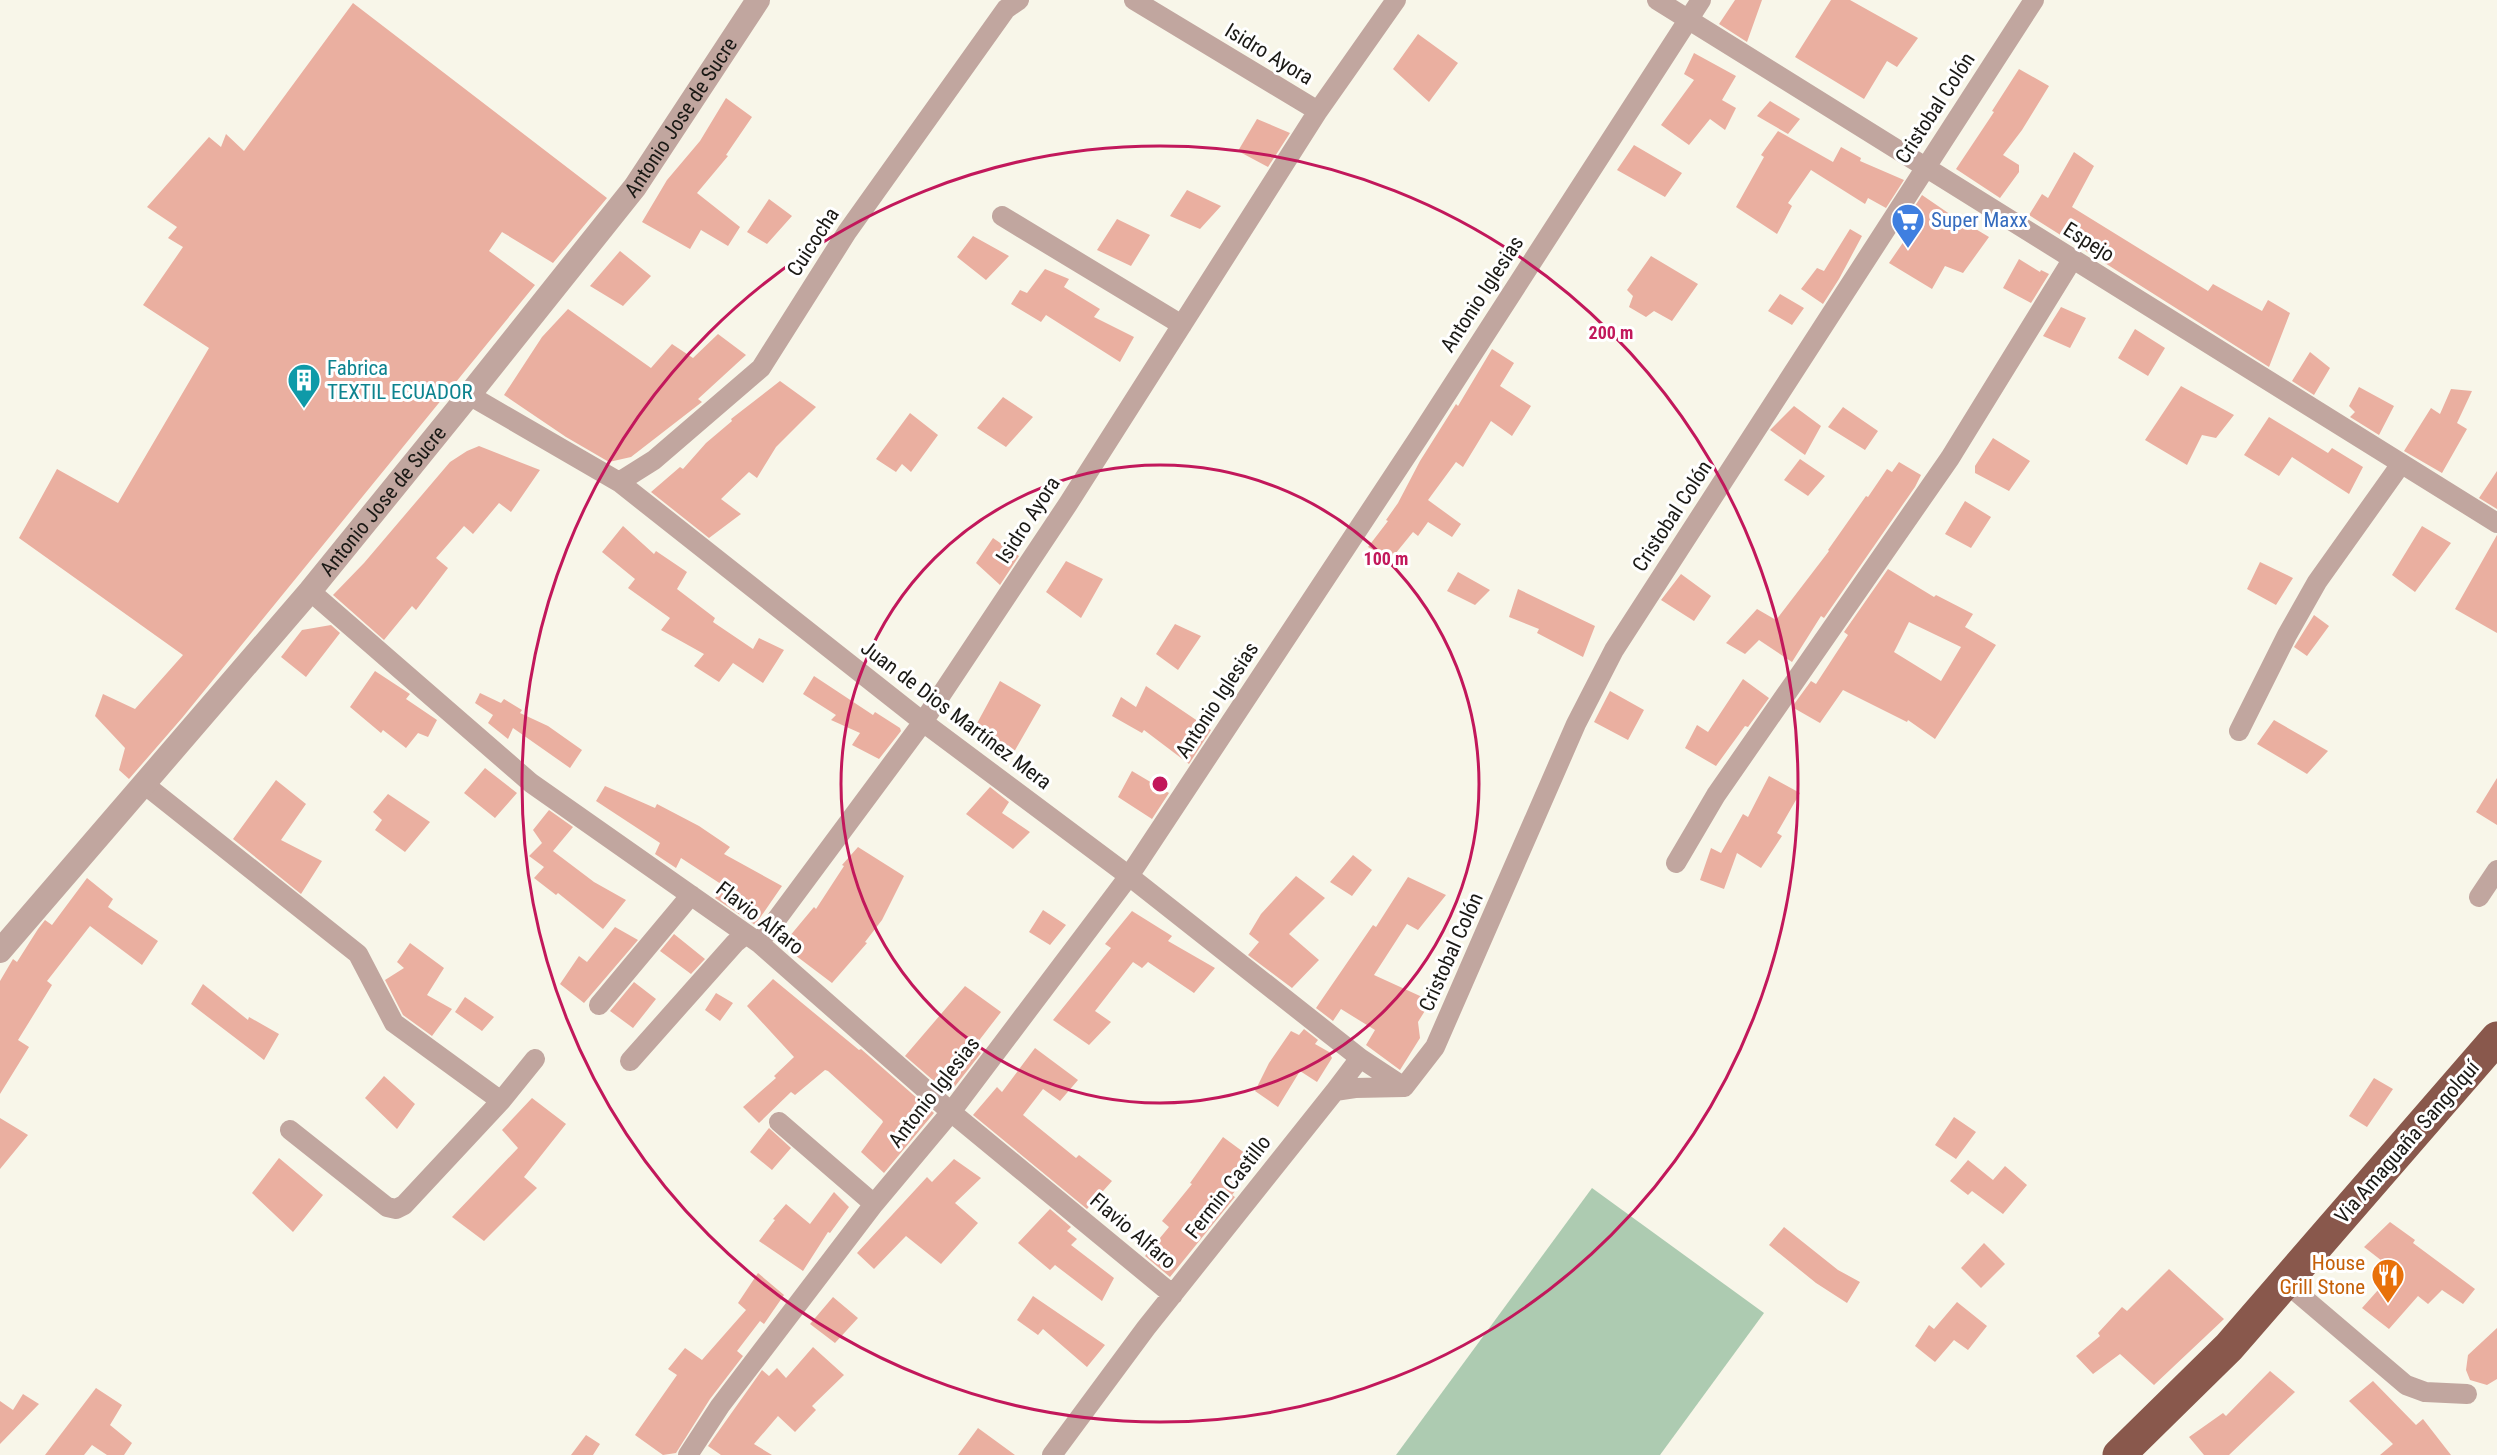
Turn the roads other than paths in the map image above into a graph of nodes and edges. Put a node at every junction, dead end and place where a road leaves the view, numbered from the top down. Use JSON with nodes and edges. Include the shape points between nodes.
{"nodes":[{"id":1,"x":758,"y":0,"type":"edge"},
{"id":2,"x":1019,"y":0,"type":"edge"},
{"id":3,"x":1134,"y":0,"type":"edge"},
{"id":4,"x":1396,"y":0,"type":"edge"},
{"id":5,"x":1657,"y":0,"type":"edge"},
{"id":6,"x":1701,"y":0,"type":"edge"},
{"id":7,"x":2034,"y":0,"type":"edge"},
{"id":8,"x":1688,"y":19,"type":"junction"},
{"id":9,"x":1318,"y":111,"type":"junction"},
{"id":10,"x":1924,"y":169,"type":"junction"},
{"id":11,"x":1002,"y":216,"type":"dead end"},
{"id":12,"x":2073,"y":260,"type":"junction"},
{"id":13,"x":1182,"y":325,"type":"junction"},
{"id":14,"x":469,"y":395,"type":"junction"},
{"id":15,"x":2401,"y":464,"type":"junction"},
{"id":16,"x":620,"y":482,"type":"junction"},
{"id":17,"x":2497,"y":524,"type":"edge"},
{"id":18,"x":310,"y":591,"type":"junction"},
{"id":19,"x":923,"y":722,"type":"junction"},
{"id":20,"x":2239,"y":732,"type":"dead end"},
{"id":21,"x":144,"y":784,"type":"junction"},
{"id":22,"x":1676,"y":863,"type":"dead end"},
{"id":23,"x":2497,"y":870,"type":"edge"},
{"id":24,"x":1129,"y":876,"type":"junction"},
{"id":25,"x":691,"y":895,"type":"junction"},
{"id":26,"x":2479,"y":897,"type":"dead end"},
{"id":27,"x":752,"y":939,"type":"junction"},
{"id":28,"x":0,"y":951,"type":"edge"},
{"id":29,"x":599,"y":1005,"type":"dead end"},
{"id":30,"x":2497,"y":1038,"type":"edge"},
{"id":31,"x":1360,"y":1058,"type":"junction"},
{"id":32,"x":535,"y":1059,"type":"dead end"},
{"id":33,"x":630,"y":1061,"type":"dead end"},
{"id":34,"x":1404,"y":1087,"type":"junction"},
{"id":35,"x":1335,"y":1090,"type":"junction"},
{"id":36,"x":501,"y":1101,"type":"junction"},
{"id":37,"x":951,"y":1112,"type":"junction"},
{"id":38,"x":779,"y":1122,"type":"dead end"},
{"id":39,"x":290,"y":1130,"type":"dead end"},
{"id":40,"x":874,"y":1204,"type":"junction"},
{"id":41,"x":2285,"y":1282,"type":"junction"},
{"id":42,"x":1173,"y":1295,"type":"junction"},
{"id":43,"x":2467,"y":1394,"type":"dead end"},
{"id":44,"x":688,"y":1455,"type":"edge"},
{"id":45,"x":1052,"y":1455,"type":"edge"},
{"id":46,"x":2119,"y":1455,"type":"edge"}],
"edges":[{"from":1,"to":14,"type":"street","name":"Antonio Jose de Sucre","via":[[635,187]]},
{"from":2,"to":16,"type":"street","name":"Cuicocha","via":[[1006,9],[847,232],[761,368],[654,460]]},
{"from":3,"to":9,"type":"street","name":"Isidro Ayora"},
{"from":4,"to":9,"type":"street","name":"Isidro Ayora"},
{"from":5,"to":8,"type":"street","name":"Espejo"},
{"from":6,"to":8,"type":"street","name":"Antonio Iglesias"},
{"from":7,"to":10,"type":"street","name":"Cristobal Colón"},
{"from":8,"to":10,"type":"street","name":"Espejo"},
{"from":8,"to":24,"type":"street","name":"Antonio Iglesias","via":[[1419,437]]},
{"from":9,"to":13,"type":"street","name":"Isidro Ayora"},
{"from":10,"to":12,"type":"street","name":"Espejo"},
{"from":10,"to":34,"type":"street","name":"Cristobal Colón","via":[[1614,650],[1576,724],[1435,1047]]},
{"from":11,"to":13,"type":"street"},
{"from":12,"to":15,"type":"street","name":"Espejo"},
{"from":12,"to":22,"type":"street","via":[[1950,458],[1716,795]]},
{"from":13,"to":19,"type":"street","name":"Isidro Ayora"},
{"from":14,"to":16,"type":"street","name":"Juan de Dios Martínez Mera"},
{"from":14,"to":18,"type":"street","name":"Antonio Jose de Sucre"},
{"from":15,"to":17,"type":"street","name":"Espejo"},
{"from":15,"to":20,"type":"street","via":[[2317,582]]},
{"from":16,"to":19,"type":"street","name":"Juan de Dios Martínez Mera"},
{"from":18,"to":21,"type":"street","name":"Antonio Jose de Sucre"},
{"from":18,"to":25,"type":"street","name":"Flavio Alfaro","via":[[531,783]]},
{"from":19,"to":24,"type":"street","name":"Juan de Dios Martínez Mera"},
{"from":19,"to":27,"type":"street","name":"Isidro Ayora"},
{"from":21,"to":28,"type":"street","name":"Antonio Jose de Sucre"},
{"from":21,"to":36,"type":"street","via":[[358,954],[394,1023]]},
{"from":23,"to":26,"type":"street"},
{"from":24,"to":31,"type":"street","name":"Juan de Dios Martínez Mera"},
{"from":24,"to":37,"type":"street","name":"Antonio Iglesias"},
{"from":25,"to":27,"type":"street","name":"Flavio Alfaro"},
{"from":25,"to":29,"type":"street"},
{"from":27,"to":33,"type":"street","name":"Isidro Ayora","via":[[735,943]]},
{"from":27,"to":37,"type":"street","name":"Flavio Alfaro"},
{"from":30,"to":41,"type":"highway","name":"Via Amaguaña Sangolquí"},
{"from":31,"to":34,"type":"street","name":"Juan de Dios Martínez Mera"},
{"from":31,"to":35,"type":"street","name":"Fermin Castillo"},
{"from":32,"to":36,"type":"street"},
{"from":34,"to":35,"type":"street"},
{"from":35,"to":42,"type":"street","name":"Fermin Castillo"},
{"from":36,"to":39,"type":"street","via":[[396,1209],[387,1207]]},
{"from":37,"to":40,"type":"street","name":"Antonio Iglesias"},
{"from":37,"to":42,"type":"street","name":"Flavio Alfaro"},
{"from":38,"to":40,"type":"street"},
{"from":40,"to":44,"type":"street","name":"Antonio Iglesias","via":[[720,1406]]},
{"from":41,"to":43,"type":"street","via":[[2406,1385],[2425,1392]]},
{"from":41,"to":46,"type":"highway","name":"Via Amaguaña Sangolquí","via":[[2229,1347]]},
{"from":42,"to":45,"type":"street","name":"Fermin Castillo"}]}
